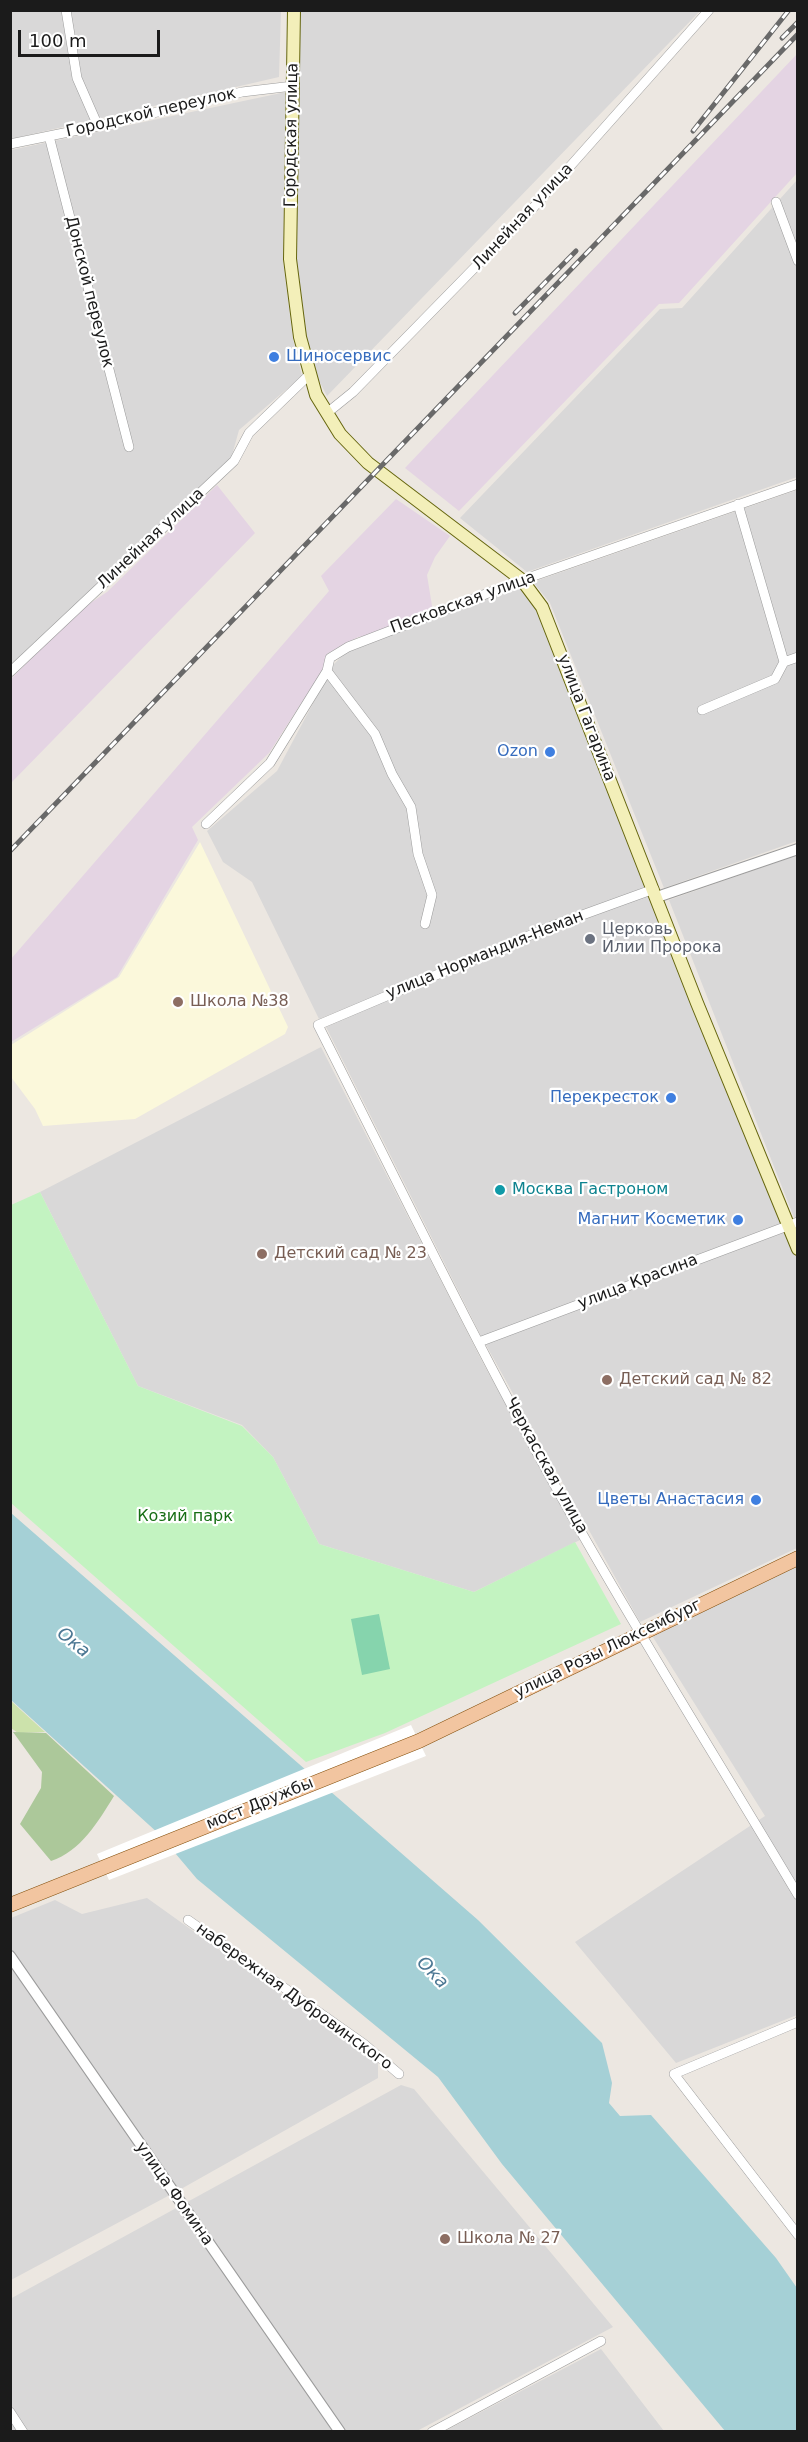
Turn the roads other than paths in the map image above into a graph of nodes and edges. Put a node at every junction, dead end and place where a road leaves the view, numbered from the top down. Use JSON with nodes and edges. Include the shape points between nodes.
{"nodes":[{"id":1,"x":66,"y":10,"type":"edge"},
{"id":2,"x":294,"y":10,"type":"edge"},
{"id":3,"x":709,"y":10,"type":"edge"},
{"id":4,"x":293,"y":86,"type":"junction"},
{"id":5,"x":98,"y":126,"type":"junction"},
{"id":6,"x":49,"y":136,"type":"junction"},
{"id":7,"x":10,"y":144,"type":"edge"},
{"id":8,"x":776,"y":202,"type":"dead end"},
{"id":9,"x":290,"y":259,"type":"joint"},
{"id":10,"x":798,"y":261,"type":"edge"},
{"id":11,"x":309,"y":375,"type":"junction"},
{"id":12,"x":327,"y":413,"type":"junction"},
{"id":13,"x":129,"y":447,"type":"dead end"},
{"id":14,"x":798,"y":484,"type":"edge"},
{"id":15,"x":738,"y":504,"type":"junction"},
{"id":16,"x":522,"y":580,"type":"junction"},
{"id":17,"x":798,"y":657,"type":"edge"},
{"id":18,"x":784,"y":662,"type":"junction"},
{"id":19,"x":327,"y":671,"type":"junction"},
{"id":20,"x":10,"y":672,"type":"edge"},
{"id":21,"x":702,"y":710,"type":"dead end"},
{"id":22,"x":206,"y":824,"type":"dead end"},
{"id":23,"x":798,"y":849,"type":"edge"},
{"id":24,"x":655,"y":893,"type":"junction"},
{"id":25,"x":425,"y":924,"type":"dead end"},
{"id":26,"x":318,"y":1025,"type":"joint"},
{"id":27,"x":792,"y":1224,"type":"edge"},
{"id":28,"x":798,"y":1248,"type":"edge"},
{"id":29,"x":479,"y":1342,"type":"junction"},
{"id":30,"x":798,"y":1558,"type":"edge"},
{"id":31,"x":641,"y":1634,"type":"junction"},
{"id":32,"x":419,"y":1741,"type":"joint"},
{"id":33,"x":798,"y":1895,"type":"edge"},
{"id":34,"x":10,"y":1905,"type":"edge"},
{"id":35,"x":188,"y":1920,"type":"dead end"},
{"id":36,"x":10,"y":1956,"type":"edge"},
{"id":37,"x":798,"y":2022,"type":"edge"},
{"id":38,"x":399,"y":2074,"type":"dead end"},
{"id":39,"x":798,"y":2235,"type":"edge"},
{"id":40,"x":601,"y":2341,"type":"dead end"},
{"id":41,"x":10,"y":2412,"type":"edge"},
{"id":42,"x":23,"y":2432,"type":"edge"},
{"id":43,"x":340,"y":2432,"type":"edge"},
{"id":44,"x":432,"y":2432,"type":"edge"}],
"edges":[{"from":1,"to":5,"type":"street","via":[[77,78]]},
{"from":2,"to":4,"type":"main road","name":"Городская улица"},
{"from":3,"to":12,"type":"street","name":"Линейная улица","via":[[533,208],[353,392]]},
{"from":4,"to":5,"type":"street","name":"Городской переулок","via":[[242,92]]},
{"from":4,"to":9,"type":"main road","name":"Городская улица"},
{"from":5,"to":6,"type":"street","name":"Городской переулок"},
{"from":6,"to":7,"type":"street","name":"Городской переулок"},
{"from":6,"to":13,"type":"street","name":"Донской переулок"},
{"from":8,"to":10,"type":"street"},
{"from":9,"to":11,"type":"main road","name":"улица Гагарина"},
{"from":11,"to":12,"type":"main road","name":"улица Гагарина"},
{"from":11,"to":20,"type":"street","name":"Линейная улица","via":[[249,433],[234,461]]},
{"from":12,"to":16,"type":"main road","name":"улица Гагарина","via":[[340,434],[368,464]]},
{"from":14,"to":15,"type":"street","name":"Песковская улица"},
{"from":15,"to":16,"type":"street","name":"Песковская улица"},
{"from":15,"to":18,"type":"street"},
{"from":16,"to":19,"type":"street","name":"Песковская улица","via":[[348,647],[330,658]]},
{"from":16,"to":24,"type":"main road","name":"улица Гагарина","via":[[542,607]]},
{"from":17,"to":18,"type":"street"},
{"from":18,"to":21,"type":"street","via":[[775,679]]},
{"from":19,"to":22,"type":"street","name":"Песковская улица","via":[[270,764]]},
{"from":19,"to":25,"type":"street","via":[[375,734],[411,807],[418,854],[432,895]]},
{"from":23,"to":24,"type":"street","name":"улица Нормандия-Неман"},
{"from":24,"to":26,"type":"street","name":"улица Нормандия-Неман","via":[[552,926]]},
{"from":24,"to":27,"type":"main road","name":"улица Гагарина"},
{"from":26,"to":29,"type":"street","name":"Черкасская улица"},
{"from":27,"to":28,"type":"main road","name":"улица Гагарина"},
{"from":27,"to":29,"type":"street","name":"улица Красина"},
{"from":29,"to":31,"type":"street","name":"Черкасская улица"},
{"from":30,"to":31,"type":"main road","name":"улица Розы Люксембург"},
{"from":31,"to":32,"type":"main road","name":"улица Розы Люксембург"},
{"from":31,"to":33,"type":"street","name":"Черкасская улица"},
{"from":32,"to":34,"type":"main road","name":"мост Дружбы"},
{"from":35,"to":38,"type":"street","name":"набережная Дубровинского","via":[[364,2044]]},
{"from":36,"to":43,"type":"street","name":"улица Фомина"},
{"from":37,"to":39,"type":"street","via":[[674,2074]]},
{"from":40,"to":44,"type":"street"},
{"from":41,"to":42,"type":"street"}]}
